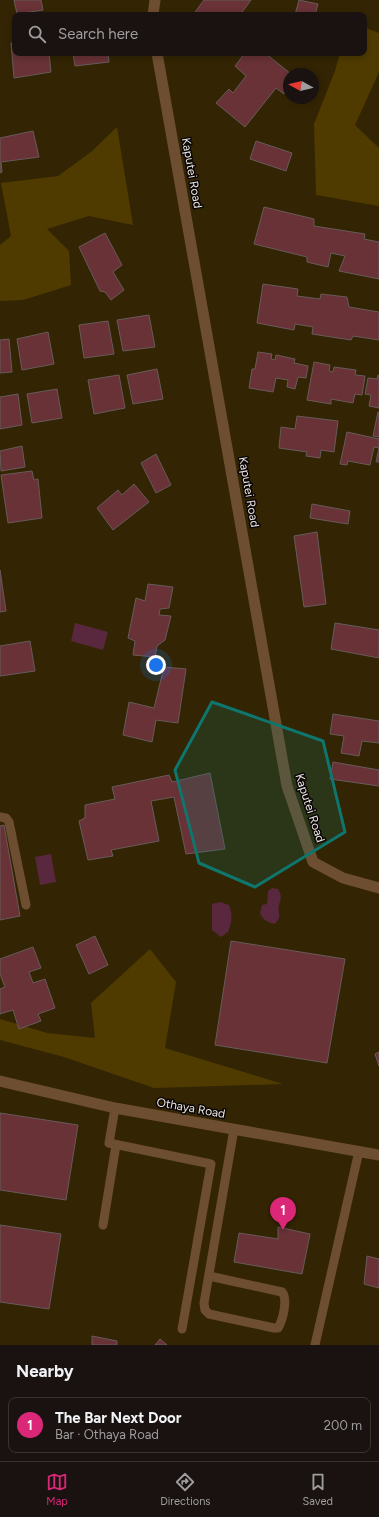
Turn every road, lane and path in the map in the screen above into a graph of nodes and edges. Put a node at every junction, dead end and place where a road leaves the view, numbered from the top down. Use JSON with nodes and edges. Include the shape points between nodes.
{"nodes":[{"id":1,"x":155,"y":0,"type":"edge"},
{"id":2,"x":153,"y":12,"type":"edge"},
{"id":3,"x":158,"y":56,"type":"edge"},
{"id":4,"x":0,"y":817,"type":"edge"},
{"id":5,"x":379,"y":888,"type":"edge"},
{"id":6,"x":26,"y":905,"type":"dead end"},
{"id":7,"x":0,"y":1081,"type":"edge"},
{"id":8,"x":115,"y":1108,"type":"junction"},
{"id":9,"x":234,"y":1129,"type":"junction"},
{"id":10,"x":116,"y":1145,"type":"junction"},
{"id":11,"x":359,"y":1151,"type":"junction"},
{"id":12,"x":379,"y":1155,"type":"edge"},
{"id":13,"x":103,"y":1224,"type":"dead end"},
{"id":14,"x":209,"y":1276,"type":"junction"},
{"id":15,"x":182,"y":1329,"type":"dead end"},
{"id":16,"x":315,"y":1345,"type":"edge"}],
"edges":[{"from":1,"to":2,"type":"street"},
{"from":3,"to":5,"type":"street","name":"Kaputei Road","via":[[287,786],[313,862],[342,878]]},
{"from":4,"to":6,"type":"lane","via":[[6,818],[9,822]]},
{"from":7,"to":8,"type":"street","name":"Othaya Road"},
{"from":8,"to":9,"type":"street","name":"Othaya Road"},
{"from":8,"to":10,"type":"lane","via":[[109,1143]]},
{"from":9,"to":11,"type":"street","name":"Othaya Road"},
{"from":9,"to":14,"type":"lane"},
{"from":10,"to":13,"type":"lane"},
{"from":10,"to":15,"type":"lane","via":[[211,1164]]},
{"from":11,"to":12,"type":"street","name":"Othaya Road"},
{"from":11,"to":16,"type":"lane"},
{"from":14,"to":14,"type":"lane","via":[[204,1303],[209,1314],[278,1328],[285,1300],[282,1292]]}]}
